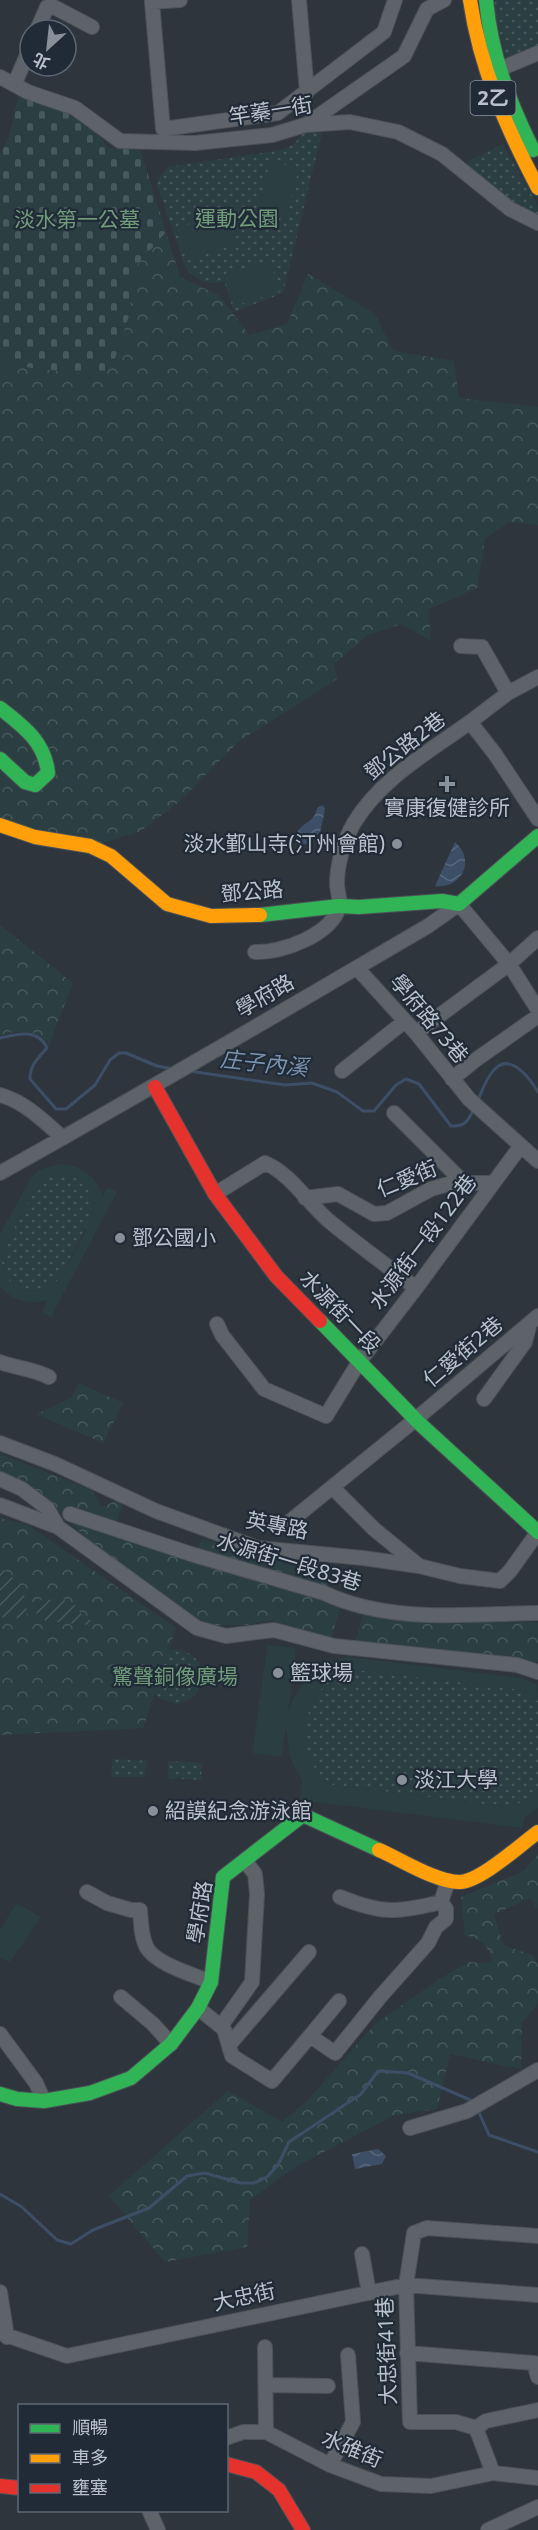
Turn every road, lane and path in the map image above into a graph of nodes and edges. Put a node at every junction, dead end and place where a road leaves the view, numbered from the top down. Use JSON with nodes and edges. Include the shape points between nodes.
{"nodes":[{"id":1,"x":180,"y":0,"type":"edge"},
{"id":2,"x":299,"y":0,"type":"edge"},
{"id":3,"x":395,"y":0,"type":"edge"},
{"id":4,"x":444,"y":0,"type":"edge"},
{"id":5,"x":470,"y":0,"type":"edge"},
{"id":6,"x":486,"y":0,"type":"edge"},
{"id":7,"x":42,"y":18,"type":"edge"},
{"id":8,"x":75,"y":18,"type":"edge"},
{"id":9,"x":78,"y":20,"type":"edge"},
{"id":10,"x":92,"y":27,"type":"dead end"},
{"id":11,"x":538,"y":53,"type":"edge"},
{"id":12,"x":499,"y":70,"type":"junction"},
{"id":13,"x":484,"y":75,"type":"junction"},
{"id":14,"x":18,"y":76,"type":"edge"},
{"id":15,"x":0,"y":77,"type":"edge"},
{"id":16,"x":15,"y":83,"type":"junction"},
{"id":17,"x":307,"y":92,"type":"junction"},
{"id":18,"x":311,"y":122,"type":"dead end"},
{"id":19,"x":538,"y":158,"type":"edge"},
{"id":20,"x":538,"y":188,"type":"edge"},
{"id":21,"x":538,"y":223,"type":"edge"},
{"id":22,"x":461,"y":646,"type":"dead end"},
{"id":23,"x":538,"y":677,"type":"edge"},
{"id":24,"x":508,"y":693,"type":"junction"},
{"id":25,"x":0,"y":708,"type":"edge"},
{"id":26,"x":470,"y":722,"type":"junction"},
{"id":27,"x":0,"y":759,"type":"edge"},
{"id":28,"x":538,"y":819,"type":"edge"},
{"id":29,"x":0,"y":825,"type":"edge"},
{"id":30,"x":538,"y":836,"type":"edge"},
{"id":31,"x":459,"y":904,"type":"junction"},
{"id":32,"x":339,"y":906,"type":"junction"},
{"id":33,"x":538,"y":938,"type":"edge"},
{"id":34,"x":255,"y":952,"type":"dead end"},
{"id":35,"x":509,"y":964,"type":"junction"},
{"id":36,"x":357,"y":968,"type":"junction"},
{"id":37,"x":538,"y":1010,"type":"edge"},
{"id":38,"x":538,"y":1016,"type":"edge"},
{"id":39,"x":405,"y":1021,"type":"junction"},
{"id":40,"x":416,"y":1033,"type":"junction"},
{"id":41,"x":342,"y":1071,"type":"dead end"},
{"id":42,"x":452,"y":1079,"type":"junction"},
{"id":43,"x":155,"y":1087,"type":"junction"},
{"id":44,"x":0,"y":1095,"type":"edge"},
{"id":45,"x":394,"y":1113,"type":"dead end"},
{"id":46,"x":63,"y":1138,"type":"junction"},
{"id":47,"x":520,"y":1147,"type":"junction"},
{"id":48,"x":538,"y":1161,"type":"edge"},
{"id":49,"x":0,"y":1173,"type":"edge"},
{"id":50,"x":464,"y":1183,"type":"junction"},
{"id":51,"x":493,"y":1183,"type":"junction"},
{"id":52,"x":215,"y":1194,"type":"junction"},
{"id":53,"x":304,"y":1198,"type":"junction"},
{"id":54,"x":416,"y":1288,"type":"junction"},
{"id":55,"x":534,"y":1320,"type":"edge"},
{"id":56,"x":217,"y":1324,"type":"dead end"},
{"id":57,"x":0,"y":1362,"type":"edge"},
{"id":58,"x":359,"y":1362,"type":"junction"},
{"id":59,"x":49,"y":1377,"type":"dead end"},
{"id":60,"x":484,"y":1399,"type":"dead end"},
{"id":61,"x":416,"y":1419,"type":"junction"},
{"id":62,"x":0,"y":1443,"type":"edge"},
{"id":63,"x":0,"y":1479,"type":"edge"},
{"id":64,"x":332,"y":1487,"type":"junction"},
{"id":65,"x":0,"y":1505,"type":"edge"},
{"id":66,"x":70,"y":1514,"type":"dead end"},
{"id":67,"x":288,"y":1522,"type":"dead end"},
{"id":68,"x":58,"y":1527,"type":"junction"},
{"id":69,"x":538,"y":1532,"type":"edge"},
{"id":70,"x":419,"y":1566,"type":"junction"},
{"id":71,"x":538,"y":1613,"type":"edge"},
{"id":72,"x":538,"y":1672,"type":"edge"},
{"id":73,"x":538,"y":1832,"type":"edge"},
{"id":74,"x":245,"y":1861,"type":"junction"},
{"id":75,"x":448,"y":1881,"type":"junction"},
{"id":76,"x":87,"y":1892,"type":"dead end"},
{"id":77,"x":340,"y":1897,"type":"dead end"},
{"id":78,"x":441,"y":1902,"type":"junction"},
{"id":79,"x":309,"y":1952,"type":"dead end"},
{"id":80,"x":211,"y":1982,"type":"junction"},
{"id":81,"x":121,"y":1997,"type":"dead end"},
{"id":82,"x":339,"y":2001,"type":"dead end"},
{"id":83,"x":198,"y":2008,"type":"junction"},
{"id":84,"x":221,"y":2026,"type":"junction"},
{"id":85,"x":357,"y":2032,"type":"dead end"},
{"id":86,"x":0,"y":2034,"type":"edge"},
{"id":87,"x":310,"y":2036,"type":"junction"},
{"id":88,"x":171,"y":2044,"type":"junction"},
{"id":89,"x":229,"y":2045,"type":"junction"},
{"id":90,"x":335,"y":2053,"type":"junction"},
{"id":91,"x":538,"y":2070,"type":"edge"},
{"id":92,"x":0,"y":2094,"type":"edge"},
{"id":93,"x":44,"y":2101,"type":"junction"},
{"id":94,"x":410,"y":2128,"type":"dead end"},
{"id":95,"x":538,"y":2236,"type":"edge"},
{"id":96,"x":362,"y":2254,"type":"dead end"},
{"id":97,"x":406,"y":2285,"type":"junction"},
{"id":98,"x":0,"y":2292,"type":"edge"},
{"id":99,"x":369,"y":2293,"type":"junction"},
{"id":100,"x":538,"y":2295,"type":"edge"},
{"id":101,"x":4,"y":2335,"type":"edge"},
{"id":102,"x":266,"y":2347,"type":"dead end"},
{"id":103,"x":408,"y":2353,"type":"junction"},
{"id":104,"x":348,"y":2355,"type":"dead end"},
{"id":105,"x":538,"y":2377,"type":"edge"},
{"id":106,"x":266,"y":2385,"type":"junction"},
{"id":107,"x":328,"y":2386,"type":"dead end"},
{"id":108,"x":538,"y":2410,"type":"edge"},
{"id":109,"x":476,"y":2428,"type":"junction"},
{"id":110,"x":266,"y":2432,"type":"junction"},
{"id":111,"x":228,"y":2437,"type":"edge"},
{"id":112,"x":228,"y":2465,"type":"edge"},
{"id":113,"x":330,"y":2465,"type":"junction"},
{"id":114,"x":493,"y":2474,"type":"junction"},
{"id":115,"x":538,"y":2478,"type":"edge"},
{"id":116,"x":0,"y":2486,"type":"edge"},
{"id":117,"x":18,"y":2488,"type":"edge"},
{"id":118,"x":538,"y":2507,"type":"edge"},
{"id":119,"x":149,"y":2512,"type":"edge"},
{"id":120,"x":158,"y":2530,"type":"edge"},
{"id":121,"x":303,"y":2530,"type":"edge"},
{"id":122,"x":488,"y":2530,"type":"edge"}],
"edges":[{"from":1,"to":17,"type":"street","via":[[152,2],[163,129],[278,114]]},
{"from":2,"to":17,"type":"street"},
{"from":3,"to":17,"type":"street","via":[[384,32]]},
{"from":4,"to":18,"type":"street","via":[[427,9],[404,56]]},
{"from":5,"to":13,"type":"street","number":"2乙"},
{"from":6,"to":12,"type":"street","number":"2乙"},
{"from":7,"to":8,"type":"street","via":[[46,7],[52,6]]},
{"from":9,"to":10,"type":"street"},
{"from":11,"to":12,"type":"street"},
{"from":12,"to":13,"type":"street"},
{"from":12,"to":19,"type":"street","number":"2乙"},
{"from":13,"to":20,"type":"street","number":"2乙"},
{"from":14,"to":16,"type":"street"},
{"from":15,"to":16,"type":"street","name":"竿蓁一街"},
{"from":16,"to":21,"type":"street","name":"竿蓁一街","via":[[28,92],[75,108],[120,141],[195,143],[272,135],[305,125],[350,122],[398,132],[442,154],[510,209]]},
{"from":22,"to":24,"type":"street","via":[[482,647]]},
{"from":23,"to":24,"type":"street","name":"鄧公路2巷"},
{"from":24,"to":26,"type":"street","name":"鄧公路2巷"},
{"from":25,"to":27,"type":"street","via":[[33,735],[48,762],[48,773],[35,785],[25,782]]},
{"from":26,"to":28,"type":"street"},
{"from":26,"to":32,"type":"street","name":"鄧公路2巷","via":[[380,788],[353,824],[341,854]]},
{"from":29,"to":32,"type":"street","name":"鄧公路","via":[[35,837],[90,846],[111,856],[166,904],[211,916],[244,917]]},
{"from":30,"to":31,"type":"street","name":"學府路"},
{"from":31,"to":32,"type":"street","name":"鄧公路","via":[[442,901]]},
{"from":31,"to":35,"type":"street"},
{"from":31,"to":36,"type":"street","name":"學府路"},
{"from":32,"to":34,"type":"street","via":[[329,924],[307,938],[283,949]]},
{"from":33,"to":35,"type":"street"},
{"from":35,"to":37,"type":"street"},
{"from":35,"to":40,"type":"street"},
{"from":36,"to":39,"type":"street","name":"學府路73巷"},
{"from":36,"to":43,"type":"street","name":"學府路"},
{"from":38,"to":42,"type":"street"},
{"from":39,"to":40,"type":"street","name":"學府路73巷"},
{"from":39,"to":41,"type":"street"},
{"from":40,"to":42,"type":"street","name":"學府路73巷"},
{"from":42,"to":47,"type":"street","name":"學府路73巷"},
{"from":43,"to":46,"type":"street","name":"學府路"},
{"from":43,"to":52,"type":"street","name":"水源街一段"},
{"from":44,"to":46,"type":"street","via":[[37,1114]]},
{"from":45,"to":50,"type":"street"},
{"from":46,"to":49,"type":"street","name":"學府路"},
{"from":47,"to":48,"type":"street","name":"學府路73巷"},
{"from":47,"to":51,"type":"street","name":"水源街一段122巷"},
{"from":50,"to":51,"type":"street","name":"仁愛街"},
{"from":50,"to":53,"type":"street","name":"仁愛街","via":[[431,1189],[387,1213],[374,1214],[338,1194]]},
{"from":51,"to":54,"type":"street","name":"水源街一段122巷"},
{"from":52,"to":53,"type":"street","via":[[265,1163],[280,1169]]},
{"from":52,"to":58,"type":"street","name":"水源街一段","via":[[276,1276]]},
{"from":53,"to":54,"type":"street"},
{"from":54,"to":58,"type":"street","name":"水源街一段122巷"},
{"from":55,"to":60,"type":"street","via":[[525,1342]]},
{"from":55,"to":61,"type":"street","name":"仁愛街2巷"},
{"from":56,"to":58,"type":"street","name":"水源街一段122巷","via":[[264,1389],[326,1416]]},
{"from":57,"to":59,"type":"street","via":[[18,1369],[34,1369]]},
{"from":58,"to":61,"type":"street","name":"水源街一段"},
{"from":61,"to":64,"type":"street","name":"仁愛街2巷"},
{"from":61,"to":69,"type":"street","name":"水源街一段"},
{"from":62,"to":70,"type":"street","name":"英專路","via":[[156,1511],[258,1548]]},
{"from":63,"to":68,"type":"street","via":[[22,1489],[46,1508]]},
{"from":64,"to":67,"type":"street","name":"仁愛街2巷"},
{"from":64,"to":70,"type":"street"},
{"from":65,"to":68,"type":"street"},
{"from":66,"to":71,"type":"street","name":"水源街一段83巷","via":[[380,1611],[470,1616]]},
{"from":68,"to":72,"type":"street","via":[[197,1628],[211,1633],[226,1636],[274,1630],[334,1646],[517,1665]]},
{"from":69,"to":70,"type":"street","name":"英專路","via":[[500,1581]]},
{"from":73,"to":75,"type":"street","via":[[479,1875]]},
{"from":74,"to":75,"type":"street","name":"學府路","via":[[303,1815]]},
{"from":74,"to":80,"type":"street","name":"學府路","via":[[223,1877]]},
{"from":74,"to":84,"type":"street","via":[[255,1874],[257,1894],[252,1982]]},
{"from":75,"to":78,"type":"street"},
{"from":76,"to":80,"type":"street","via":[[107,1903],[140,1910],[148,1950],[159,1960]]},
{"from":77,"to":78,"type":"street","via":[[386,1912]]},
{"from":78,"to":90,"type":"street","via":[[446,1919]]},
{"from":79,"to":89,"type":"street"},
{"from":80,"to":83,"type":"street","name":"學府路"},
{"from":81,"to":88,"type":"street"},
{"from":82,"to":87,"type":"street"},
{"from":83,"to":84,"type":"street"},
{"from":83,"to":88,"type":"street","name":"學府路"},
{"from":84,"to":89,"type":"street"},
{"from":85,"to":90,"type":"street","via":[[345,2048]]},
{"from":86,"to":93,"type":"street","via":[[36,2083]]},
{"from":87,"to":89,"type":"street","via":[[272,2081],[232,2056]]},
{"from":87,"to":90,"type":"street"},
{"from":88,"to":93,"type":"street","name":"學府路","via":[[131,2078],[90,2093]]},
{"from":91,"to":94,"type":"street","via":[[467,2111]]},
{"from":92,"to":93,"type":"street","name":"學府路"},
{"from":95,"to":97,"type":"street","name":"大忠街41巷","via":[[427,2228],[414,2233]]},
{"from":96,"to":99,"type":"street"},
{"from":97,"to":99,"type":"street","name":"大忠街"},
{"from":97,"to":100,"type":"street","name":"大忠街"},
{"from":97,"to":103,"type":"street","name":"大忠街41巷"},
{"from":98,"to":101,"type":"street","name":"大忠街"},
{"from":99,"to":101,"type":"street","name":"大忠街","via":[[67,2356]]},
{"from":102,"to":106,"type":"street"},
{"from":103,"to":105,"type":"street","via":[[534,2363]]},
{"from":103,"to":109,"type":"street","name":"大忠街41巷","via":[[410,2422],[456,2422]]},
{"from":104,"to":113,"type":"street","via":[[353,2422]]},
{"from":106,"to":107,"type":"street"},
{"from":106,"to":110,"type":"street"},
{"from":108,"to":109,"type":"street","via":[[486,2421]]},
{"from":109,"to":114,"type":"street"},
{"from":110,"to":111,"type":"street","via":[[243,2432]]},
{"from":110,"to":113,"type":"street","name":"水碓街"},
{"from":112,"to":121,"type":"street","via":[[255,2472],[279,2490]]},
{"from":113,"to":114,"type":"street","name":"水碓街","via":[[381,2484],[431,2486]]},
{"from":114,"to":115,"type":"street","name":"水碓街"},
{"from":116,"to":117,"type":"street"},
{"from":118,"to":122,"type":"street"},
{"from":119,"to":120,"type":"street"}]}
